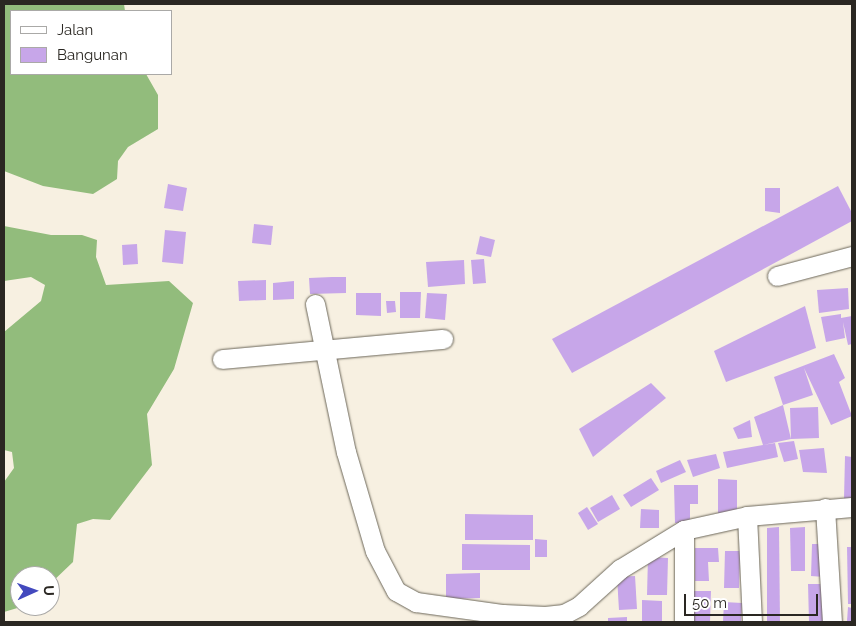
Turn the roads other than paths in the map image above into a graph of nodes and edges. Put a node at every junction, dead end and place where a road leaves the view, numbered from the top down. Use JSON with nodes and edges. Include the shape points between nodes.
{"nodes":[{"id":1,"x":852,"y":256,"type":"edge"},
{"id":2,"x":778,"y":276,"type":"dead end"},
{"id":3,"x":315,"y":304,"type":"dead end"},
{"id":4,"x":443,"y":339,"type":"dead end"},
{"id":5,"x":323,"y":348,"type":"junction"},
{"id":6,"x":222,"y":358,"type":"dead end"},
{"id":7,"x":852,"y":507,"type":"edge"},
{"id":8,"x":825,"y":508,"type":"junction"},
{"id":9,"x":747,"y":516,"type":"junction"},
{"id":10,"x":684,"y":530,"type":"junction"},
{"id":11,"x":564,"y":618,"type":"edge"},
{"id":12,"x":684,"y":622,"type":"edge"},
{"id":13,"x":752,"y":622,"type":"edge"},
{"id":14,"x":832,"y":622,"type":"edge"}],
"edges":[{"from":1,"to":2,"type":"street"},
{"from":3,"to":5,"type":"street"},
{"from":4,"to":5,"type":"street"},
{"from":5,"to":6,"type":"street"},
{"from":5,"to":11,"type":"street","via":[[366,524],[382,568],[396,591],[433,606]]},
{"from":7,"to":8,"type":"street"},
{"from":8,"to":9,"type":"street"},
{"from":8,"to":14,"type":"street"},
{"from":9,"to":10,"type":"street"},
{"from":9,"to":13,"type":"street"},
{"from":10,"to":11,"type":"street","via":[[620,569]]},
{"from":10,"to":12,"type":"street"}]}
